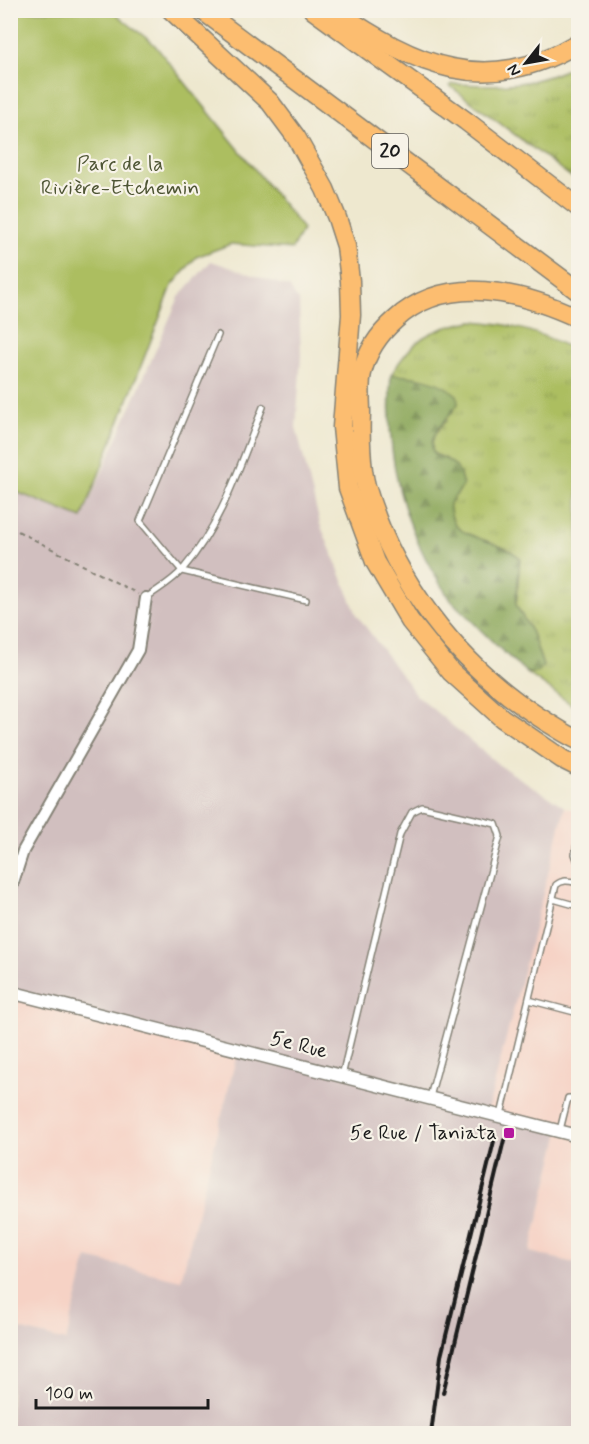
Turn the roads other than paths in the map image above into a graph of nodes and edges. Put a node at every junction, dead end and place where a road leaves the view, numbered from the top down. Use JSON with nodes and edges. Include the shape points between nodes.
{"nodes":[{"id":1,"x":171,"y":10,"type":"edge"},
{"id":2,"x":202,"y":10,"type":"edge"},
{"id":3,"x":313,"y":10,"type":"edge"},
{"id":4,"x":334,"y":10,"type":"edge"},
{"id":5,"x":579,"y":43,"type":"edge"},
{"id":6,"x":579,"y":207,"type":"edge"},
{"id":7,"x":579,"y":291,"type":"edge"},
{"id":8,"x":579,"y":318,"type":"edge"},
{"id":9,"x":218,"y":335,"type":"dead end"},
{"id":10,"x":263,"y":407,"type":"dead end"},
{"id":11,"x":182,"y":571,"type":"junction"},
{"id":12,"x":146,"y":598,"type":"joint"},
{"id":13,"x":306,"y":600,"type":"dead end"},
{"id":14,"x":579,"y":740,"type":"edge"},
{"id":15,"x":579,"y":767,"type":"edge"},
{"id":16,"x":579,"y":839,"type":"edge"},
{"id":17,"x":579,"y":862,"type":"edge"},
{"id":18,"x":579,"y":883,"type":"edge"},
{"id":19,"x":10,"y":892,"type":"edge"},
{"id":20,"x":552,"y":899,"type":"junction"},
{"id":21,"x":579,"y":906,"type":"edge"},
{"id":22,"x":10,"y":992,"type":"edge"},
{"id":23,"x":529,"y":1000,"type":"junction"},
{"id":24,"x":579,"y":1012,"type":"edge"},
{"id":25,"x":341,"y":1076,"type":"junction"},
{"id":26,"x":579,"y":1098,"type":"edge"},
{"id":27,"x":429,"y":1099,"type":"junction"},
{"id":28,"x":501,"y":1117,"type":"junction"},
{"id":29,"x":560,"y":1132,"type":"junction"},
{"id":30,"x":579,"y":1136,"type":"edge"}],
"edges":[{"from":1,"to":15,"type":"highway","via":[[270,102],[296,137],[337,218],[346,246],[350,280],[342,427],[348,488],[375,562],[410,621],[451,672],[502,718]]},
{"from":2,"to":7,"type":"highway","number":"20"},
{"from":3,"to":6,"type":"highway"},
{"from":4,"to":5,"type":"highway","via":[[413,57],[477,73],[515,70],[543,62]]},
{"from":8,"to":14,"type":"highway","via":[[512,294],[475,291],[430,297],[400,315],[378,337],[361,374],[360,425],[365,484],[390,552],[425,609],[511,699]]},
{"from":9,"to":11,"type":"lane","via":[[140,521]]},
{"from":10,"to":11,"type":"lane","via":[[207,537]]},
{"from":11,"to":12,"type":"lane"},
{"from":11,"to":13,"type":"lane"},
{"from":12,"to":19,"type":"street","via":[[138,650],[23,851]]},
{"from":16,"to":17,"type":"lane","via":[[575,854]]},
{"from":18,"to":20,"type":"lane","via":[[561,881]]},
{"from":20,"to":21,"type":"lane"},
{"from":20,"to":23,"type":"lane"},
{"from":22,"to":25,"type":"street","name":"5e Rue"},
{"from":23,"to":24,"type":"lane"},
{"from":23,"to":28,"type":"lane"},
{"from":25,"to":27,"type":"street","name":"5e Rue"},
{"from":25,"to":27,"type":"lane","via":[[400,834],[412,812],[422,807],[496,824],[500,836]]},
{"from":26,"to":29,"type":"lane","via":[[568,1098]]},
{"from":27,"to":28,"type":"street","name":"5e Rue"},
{"from":28,"to":29,"type":"street","name":"5e Rue"},
{"from":29,"to":30,"type":"street","name":"5e Rue"}]}
